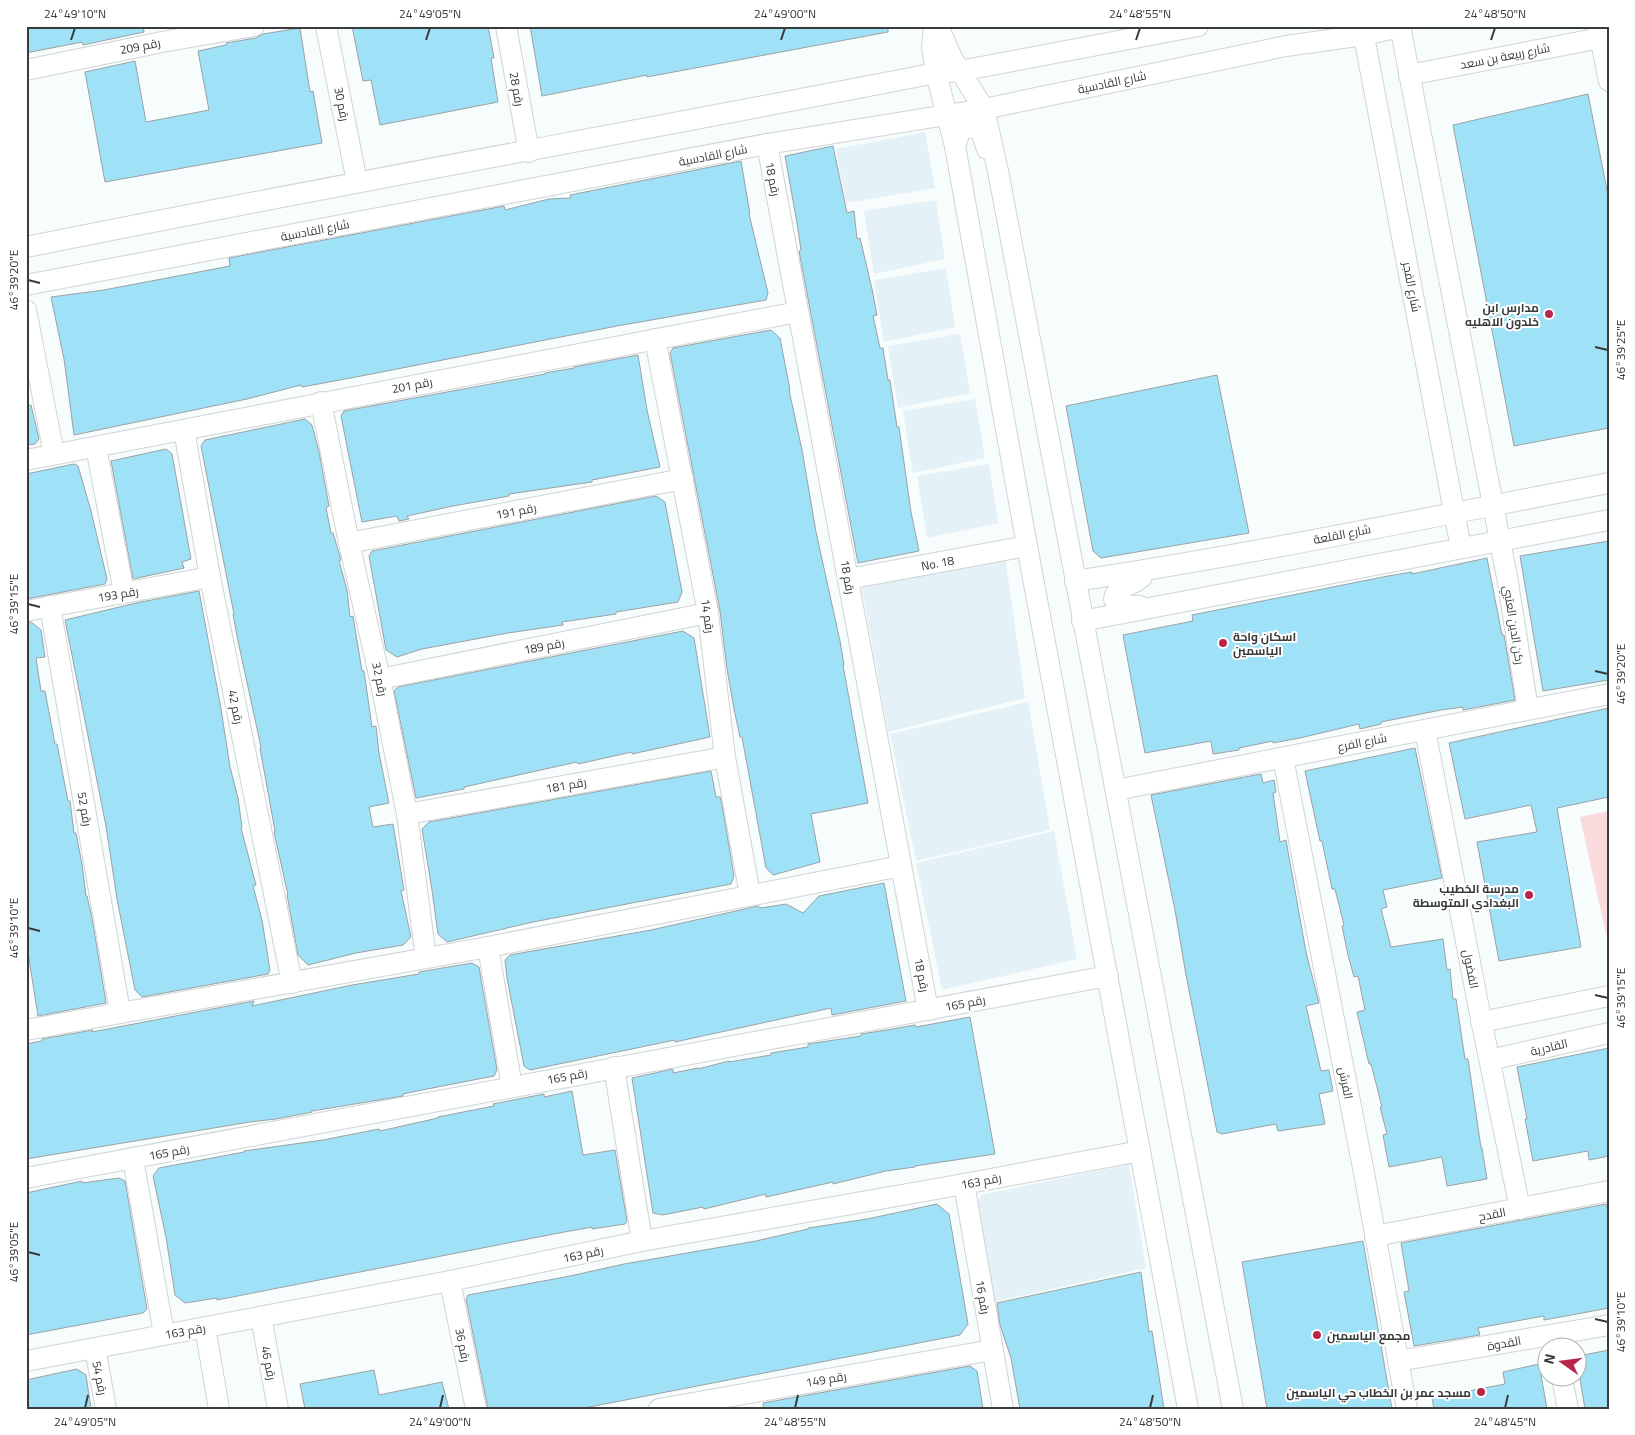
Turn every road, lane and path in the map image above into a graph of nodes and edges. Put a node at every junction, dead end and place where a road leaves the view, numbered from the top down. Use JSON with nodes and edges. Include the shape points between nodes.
{"nodes":[{"id":1,"x":254,"y":26,"type":"edge"},
{"id":2,"x":326,"y":26,"type":"edge"},
{"id":3,"x":506,"y":26,"type":"edge"},
{"id":4,"x":934,"y":26,"type":"edge"},
{"id":5,"x":938,"y":26,"type":"edge"},
{"id":6,"x":1198,"y":26,"type":"edge"},
{"id":7,"x":1344,"y":26,"type":"edge"},
{"id":8,"x":1400,"y":27,"type":"edge"},
{"id":9,"x":1363,"y":31,"type":"edge"},
{"id":10,"x":1599,"y":32,"type":"edge"},
{"id":11,"x":160,"y":34,"type":"edge"},
{"id":12,"x":1286,"y":46,"type":"junction"},
{"id":13,"x":26,"y":70,"type":"edge"},
{"id":14,"x":960,"y":71,"type":"junction"},
{"id":15,"x":936,"y":73,"type":"junction"},
{"id":16,"x":1409,"y":75,"type":"junction"},
{"id":17,"x":1609,"y":81,"type":"edge"},
{"id":18,"x":984,"y":109,"type":"junction"},
{"id":19,"x":946,"y":116,"type":"junction"},
{"id":20,"x":767,"y":144,"type":"junction"},
{"id":21,"x":955,"y":146,"type":"junction"},
{"id":22,"x":529,"y":152,"type":"junction"},
{"id":23,"x":998,"y":171,"type":"junction"},
{"id":24,"x":357,"y":182,"type":"junction"},
{"id":25,"x":27,"y":243,"type":"edge"},
{"id":26,"x":26,"y":285,"type":"edge"},
{"id":27,"x":26,"y":310,"type":"edge"},
{"id":28,"x":798,"y":312,"type":"junction"},
{"id":29,"x":655,"y":339,"type":"junction"},
{"id":30,"x":321,"y":402,"type":"junction"},
{"id":31,"x":184,"y":430,"type":"junction"},
{"id":32,"x":96,"y":447,"type":"junction"},
{"id":33,"x":54,"y":454,"type":"junction"},
{"id":34,"x":26,"y":460,"type":"edge"},
{"id":35,"x":683,"y":479,"type":"junction"},
{"id":36,"x":1609,"y":483,"type":"edge"},
{"id":37,"x":1492,"y":505,"type":"junction"},
{"id":38,"x":1455,"y":514,"type":"junction"},
{"id":39,"x":1609,"y":520,"type":"edge"},
{"id":40,"x":1499,"y":541,"type":"junction"},
{"id":41,"x":349,"y":544,"type":"junction"},
{"id":42,"x":1027,"y":546,"type":"junction"},
{"id":43,"x":1462,"y":548,"type":"junction"},
{"id":44,"x":1146,"y":571,"type":"junction"},
{"id":45,"x":210,"y":577,"type":"junction"},
{"id":46,"x":848,"y":578,"type":"junction"},
{"id":47,"x":1075,"y":582,"type":"junction"},
{"id":48,"x":124,"y":593,"type":"junction"},
{"id":49,"x":50,"y":606,"type":"junction"},
{"id":50,"x":1152,"y":608,"type":"junction"},
{"id":51,"x":26,"y":611,"type":"edge"},
{"id":52,"x":708,"y":613,"type":"junction"},
{"id":53,"x":1082,"y":621,"type":"junction"},
{"id":54,"x":380,"y":679,"type":"junction"},
{"id":55,"x":1609,"y":694,"type":"edge"},
{"id":56,"x":1528,"y":709,"type":"junction"},
{"id":57,"x":1425,"y":730,"type":"junction"},
{"id":58,"x":725,"y":757,"type":"junction"},
{"id":59,"x":1282,"y":758,"type":"junction"},
{"id":60,"x":1116,"y":790,"type":"junction"},
{"id":61,"x":407,"y":814,"type":"junction"},
{"id":62,"x":901,"y":866,"type":"junction"},
{"id":63,"x":750,"y":895,"type":"junction"},
{"id":64,"x":488,"y":947,"type":"junction"},
{"id":65,"x":426,"y":958,"type":"junction"},
{"id":66,"x":1108,"y":976,"type":"junction"},
{"id":67,"x":292,"y":983,"type":"junction"},
{"id":68,"x":1609,"y":996,"type":"edge"},
{"id":69,"x":928,"y":1010,"type":"junction"},
{"id":70,"x":120,"y":1012,"type":"junction"},
{"id":71,"x":1481,"y":1022,"type":"junction"},
{"id":72,"x":26,"y":1030,"type":"edge"},
{"id":73,"x":1609,"y":1033,"type":"edge"},
{"id":74,"x":1490,"y":1060,"type":"junction"},
{"id":75,"x":614,"y":1067,"type":"junction"},
{"id":76,"x":512,"y":1087,"type":"junction"},
{"id":77,"x":1140,"y":1151,"type":"junction"},
{"id":78,"x":132,"y":1159,"type":"junction"},
{"id":79,"x":26,"y":1178,"type":"edge"},
{"id":80,"x":964,"y":1184,"type":"junction"},
{"id":81,"x":1609,"y":1191,"type":"edge"},
{"id":82,"x":1520,"y":1208,"type":"junction"},
{"id":83,"x":1375,"y":1236,"type":"junction"},
{"id":84,"x":642,"y":1241,"type":"junction"},
{"id":85,"x":450,"y":1281,"type":"junction"},
{"id":86,"x":260,"y":1317,"type":"junction"},
{"id":87,"x":1609,"y":1325,"type":"edge"},
{"id":88,"x":205,"y":1328,"type":"junction"},
{"id":89,"x":164,"y":1334,"type":"junction"},
{"id":90,"x":1564,"y":1338,"type":"edge"},
{"id":91,"x":1538,"y":1343,"type":"edge"},
{"id":92,"x":94,"y":1348,"type":"junction"},
{"id":93,"x":992,"y":1350,"type":"junction"},
{"id":94,"x":26,"y":1361,"type":"edge"},
{"id":95,"x":1398,"y":1361,"type":"junction"},
{"id":96,"x":1564,"y":1388,"type":"edge"},
{"id":97,"x":106,"y":1409,"type":"edge"},
{"id":98,"x":219,"y":1409,"type":"edge"},
{"id":99,"x":278,"y":1409,"type":"edge"},
{"id":100,"x":476,"y":1409,"type":"edge"},
{"id":101,"x":659,"y":1409,"type":"edge"},
{"id":102,"x":1003,"y":1409,"type":"edge"},
{"id":103,"x":1188,"y":1409,"type":"edge"},
{"id":104,"x":1233,"y":1409,"type":"edge"},
{"id":105,"x":1407,"y":1409,"type":"edge"},
{"id":106,"x":1568,"y":1409,"type":"edge"}],
"edges":[{"from":1,"to":11,"type":"street","name":"رقم 209"},
{"from":2,"to":24,"type":"street","name":"رقم 30"},
{"from":3,"to":22,"type":"street","name":"رقم 28"},
{"from":4,"to":15,"type":"street","via":[[932,47]]},
{"from":5,"to":14,"type":"street"},
{"from":6,"to":14,"type":"street"},
{"from":7,"to":12,"type":"street","via":[[1341,30]]},
{"from":8,"to":9,"type":"street","name":"شارع القادسية"},
{"from":8,"to":16,"type":"street"},
{"from":9,"to":12,"type":"street","name":"شارع القادسية"},
{"from":9,"to":38,"type":"street","name":"شارع الفجر"},
{"from":10,"to":16,"type":"street","name":"شارع ربيعة بن سعد"},
{"from":10,"to":17,"type":"street"},
{"from":11,"to":13,"type":"street","name":"رقم 209"},
{"from":12,"to":18,"type":"street","name":"شارع القادسية"},
{"from":14,"to":15,"type":"street"},
{"from":14,"to":18,"type":"street"},
{"from":15,"to":19,"type":"street"},
{"from":15,"to":22,"type":"street"},
{"from":16,"to":37,"type":"street"},
{"from":18,"to":19,"type":"street","name":"شارع القادسية"},
{"from":18,"to":23,"type":"street"},
{"from":19,"to":20,"type":"street","name":"شارع القادسية"},
{"from":19,"to":21,"type":"street"},
{"from":20,"to":26,"type":"street","name":"شارع القادسية"},
{"from":20,"to":28,"type":"street","name":"رقم 18"},
{"from":21,"to":23,"type":"street","via":[[960,132],[965,128],[977,128],[982,131]]},
{"from":21,"to":42,"type":"street"},
{"from":22,"to":24,"type":"street"},
{"from":23,"to":47,"type":"street"},
{"from":24,"to":25,"type":"street"},
{"from":27,"to":33,"type":"street"},
{"from":28,"to":29,"type":"street","name":"رقم 201"},
{"from":28,"to":46,"type":"street","name":"رقم 18"},
{"from":29,"to":30,"type":"street","name":"رقم 201"},
{"from":29,"to":35,"type":"street","name":"رقم 14"},
{"from":30,"to":31,"type":"street","name":"رقم 201"},
{"from":30,"to":41,"type":"street","name":"رقم 32"},
{"from":31,"to":32,"type":"street","name":"رقم 201"},
{"from":31,"to":45,"type":"street","name":"رقم 42"},
{"from":32,"to":33,"type":"street","name":"رقم 201"},
{"from":32,"to":48,"type":"street"},
{"from":33,"to":34,"type":"street","name":"رقم 201"},
{"from":35,"to":41,"type":"street","name":"رقم 191"},
{"from":35,"to":52,"type":"street","name":"رقم 14"},
{"from":36,"to":37,"type":"street","name":"شارع القلعة"},
{"from":37,"to":38,"type":"street","name":"شارع القلعة"},
{"from":37,"to":40,"type":"street"},
{"from":38,"to":43,"type":"street","name":"شارع الفجر"},
{"from":38,"to":44,"type":"street","name":"شارع القلعة"},
{"from":39,"to":40,"type":"street"},
{"from":40,"to":43,"type":"street"},
{"from":40,"to":56,"type":"street","name":"ركن الدين العتبي"},
{"from":41,"to":54,"type":"street","name":"رقم 32"},
{"from":42,"to":46,"type":"street","name":"No. 18"},
{"from":42,"to":66,"type":"street"},
{"from":43,"to":50,"type":"street"},
{"from":44,"to":47,"type":"street","name":"شارع القلعة"},
{"from":44,"to":50,"type":"street","via":[[1137,581],[1120,588],[1114,599],[1118,605]]},
{"from":45,"to":48,"type":"street","name":"رقم 193"},
{"from":45,"to":67,"type":"street","name":"رقم 42"},
{"from":46,"to":62,"type":"street","name":"رقم 18"},
{"from":47,"to":53,"type":"street"},
{"from":48,"to":49,"type":"street","name":"رقم 193"},
{"from":49,"to":51,"type":"street","name":"رقم 193"},
{"from":49,"to":70,"type":"street","name":"رقم 52"},
{"from":50,"to":53,"type":"street"},
{"from":52,"to":54,"type":"street","name":"رقم 189"},
{"from":52,"to":58,"type":"street","name":"رقم 14"},
{"from":53,"to":60,"type":"street"},
{"from":54,"to":61,"type":"street","name":"رقم 32"},
{"from":55,"to":56,"type":"street","name":"شارع الفرع"},
{"from":56,"to":57,"type":"street","name":"شارع الفرع"},
{"from":57,"to":59,"type":"street","name":"شارع الفرع"},
{"from":57,"to":71,"type":"street","name":"الفضول"},
{"from":58,"to":61,"type":"street","name":"رقم 181"},
{"from":58,"to":63,"type":"street","name":"رقم 14"},
{"from":59,"to":60,"type":"street","name":"شارع الفرع"},
{"from":59,"to":83,"type":"street","name":"الفرش"},
{"from":60,"to":104,"type":"street"},
{"from":61,"to":65,"type":"street","name":"رقم 32"},
{"from":62,"to":63,"type":"street"},
{"from":62,"to":69,"type":"street","name":"رقم 18"},
{"from":63,"to":64,"type":"street"},
{"from":64,"to":65,"type":"street"},
{"from":64,"to":76,"type":"street"},
{"from":65,"to":67,"type":"street"},
{"from":66,"to":69,"type":"street","name":"رقم 165"},
{"from":66,"to":77,"type":"street"},
{"from":67,"to":70,"type":"street"},
{"from":68,"to":71,"type":"street"},
{"from":69,"to":75,"type":"street","name":"رقم 165"},
{"from":70,"to":72,"type":"street"},
{"from":71,"to":74,"type":"street","name":"الفضول"},
{"from":73,"to":74,"type":"street","name":"القادرية"},
{"from":74,"to":82,"type":"street","name":"الفضول"},
{"from":75,"to":76,"type":"street","name":"رقم 165"},
{"from":75,"to":84,"type":"street"},
{"from":76,"to":78,"type":"street","name":"رقم 165"},
{"from":77,"to":80,"type":"street","name":"رقم 163"},
{"from":77,"to":103,"type":"street"},
{"from":78,"to":79,"type":"street","name":"رقم 165"},
{"from":78,"to":89,"type":"street"},
{"from":80,"to":84,"type":"street","name":"رقم 163"},
{"from":80,"to":93,"type":"street","name":"رقم 16"},
{"from":81,"to":82,"type":"street","name":"القدح"},
{"from":82,"to":83,"type":"street","name":"القدح"},
{"from":83,"to":95,"type":"street","name":"الفرش"},
{"from":84,"to":85,"type":"street","name":"رقم 163"},
{"from":85,"to":86,"type":"street","name":"رقم 163"},
{"from":85,"to":100,"type":"street","name":"رقم 36"},
{"from":86,"to":88,"type":"street","name":"رقم 163"},
{"from":86,"to":99,"type":"street","name":"رقم 46"},
{"from":87,"to":90,"type":"street","name":"القدوة"},
{"from":88,"to":89,"type":"street","name":"رقم 163"},
{"from":88,"to":98,"type":"street"},
{"from":89,"to":92,"type":"street","name":"رقم 163"},
{"from":91,"to":95,"type":"street","name":"القدوة"},
{"from":92,"to":94,"type":"street","name":"رقم 163"},
{"from":92,"to":97,"type":"street","name":"رقم 54"},
{"from":93,"to":101,"type":"street","name":"رقم 149"},
{"from":93,"to":102,"type":"street","name":"رقم 16"},
{"from":95,"to":105,"type":"street","name":"الفرش"},
{"from":96,"to":106,"type":"street"}]}
